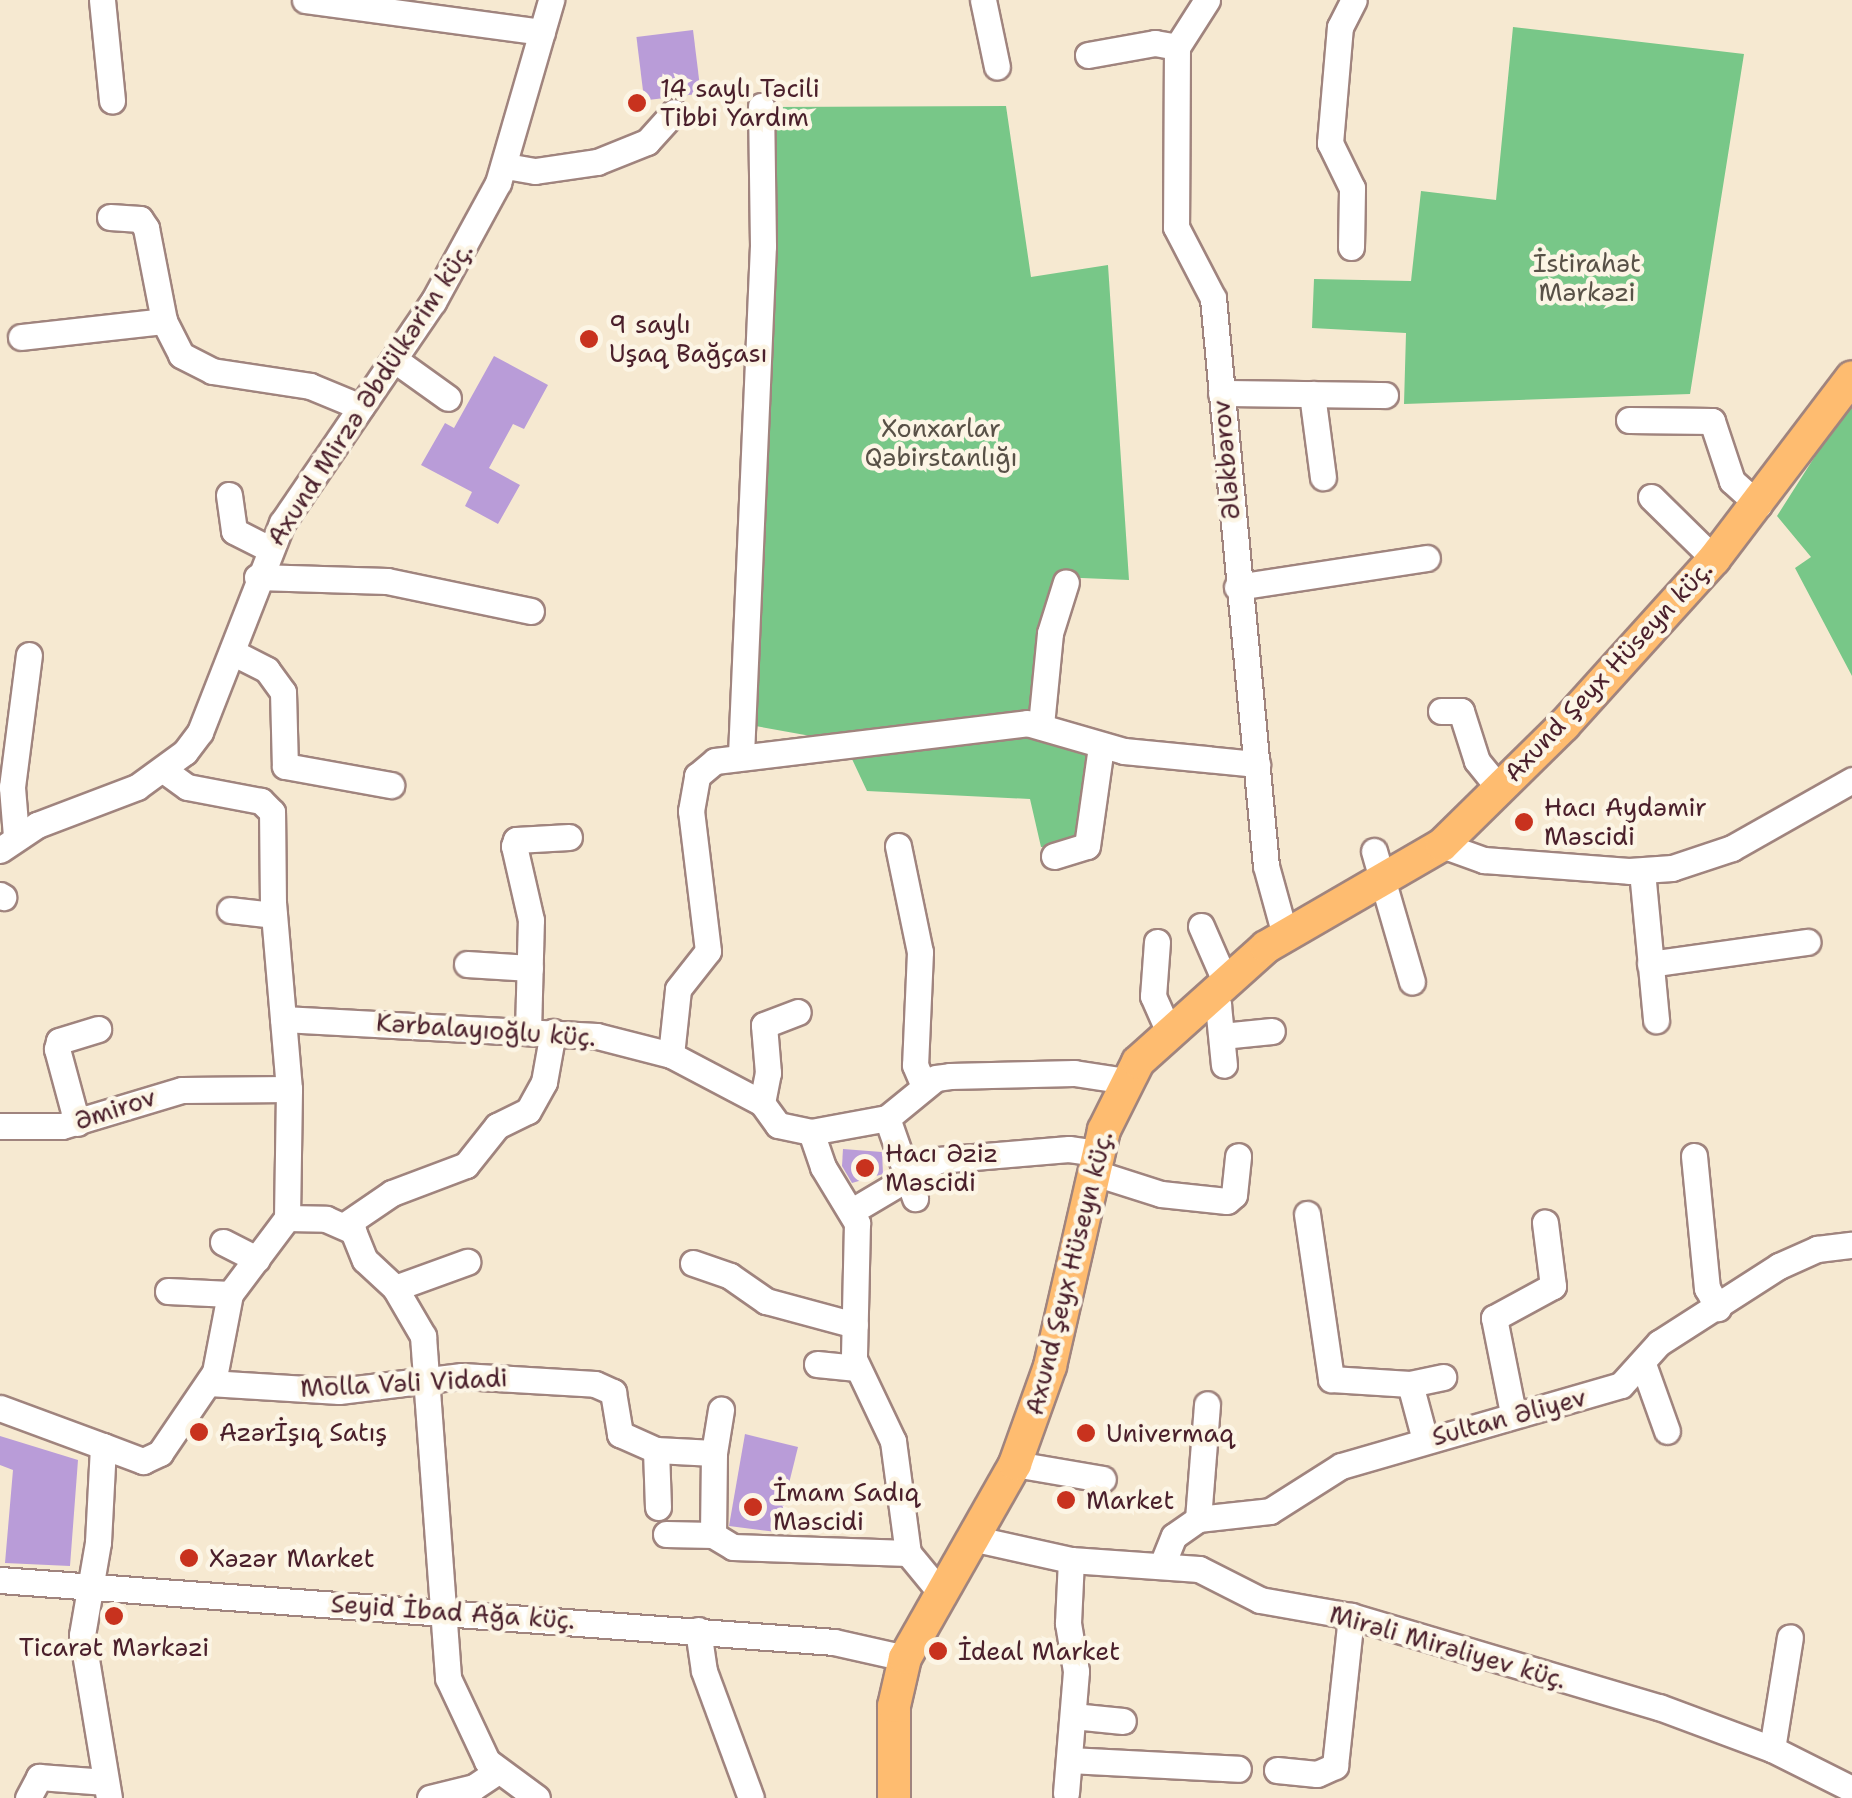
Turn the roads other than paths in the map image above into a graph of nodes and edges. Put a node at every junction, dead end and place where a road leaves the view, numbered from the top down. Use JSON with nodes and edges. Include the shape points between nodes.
{"nodes":[{"id":1,"x":102,"y":0,"type":"edge"},
{"id":2,"x":304,"y":0,"type":"edge"},
{"id":3,"x":551,"y":0,"type":"edge"},
{"id":4,"x":983,"y":0,"type":"edge"},
{"id":5,"x":1208,"y":0,"type":"edge"},
{"id":6,"x":1343,"y":2,"type":"edge"},
{"id":7,"x":542,"y":32,"type":"junction"},
{"id":8,"x":1177,"y":47,"type":"junction"},
{"id":9,"x":1088,"y":55,"type":"dead end"},
{"id":10,"x":997,"y":67,"type":"dead end"},
{"id":11,"x":112,"y":101,"type":"dead end"},
{"id":12,"x":761,"y":106,"type":"dead end"},
{"id":13,"x":674,"y":112,"type":"dead end"},
{"id":14,"x":506,"y":166,"type":"junction"},
{"id":15,"x":110,"y":217,"type":"dead end"},
{"id":16,"x":1351,"y":247,"type":"dead end"},
{"id":17,"x":164,"y":320,"type":"junction"},
{"id":18,"x":21,"y":337,"type":"dead end"},
{"id":19,"x":394,"y":360,"type":"junction"},
{"id":20,"x":1852,"y":376,"type":"edge"},
{"id":21,"x":1221,"y":393,"type":"junction"},
{"id":22,"x":1312,"y":394,"type":"junction"},
{"id":23,"x":1384,"y":395,"type":"dead end"},
{"id":24,"x":448,"y":398,"type":"dead end"},
{"id":25,"x":361,"y":407,"type":"junction"},
{"id":26,"x":1630,"y":420,"type":"dead end"},
{"id":27,"x":1323,"y":477,"type":"dead end"},
{"id":28,"x":229,"y":495,"type":"dead end"},
{"id":29,"x":1651,"y":497,"type":"dead end"},
{"id":30,"x":1759,"y":505,"type":"junction"},
{"id":31,"x":270,"y":550,"type":"junction"},
{"id":32,"x":1427,"y":558,"type":"dead end"},
{"id":33,"x":1714,"y":559,"type":"junction"},
{"id":34,"x":257,"y":577,"type":"junction"},
{"id":35,"x":1066,"y":582,"type":"dead end"},
{"id":36,"x":1237,"y":587,"type":"junction"},
{"id":37,"x":532,"y":611,"type":"dead end"},
{"id":38,"x":232,"y":652,"type":"junction"},
{"id":39,"x":28,"y":655,"type":"dead end"},
{"id":40,"x":1441,"y":711,"type":"dead end"},
{"id":41,"x":1041,"y":725,"type":"junction"},
{"id":42,"x":1102,"y":746,"type":"junction"},
{"id":43,"x":741,"y":755,"type":"junction"},
{"id":44,"x":1257,"y":764,"type":"junction"},
{"id":45,"x":164,"y":770,"type":"junction"},
{"id":46,"x":1852,"y":780,"type":"edge"},
{"id":47,"x":391,"y":785,"type":"dead end"},
{"id":48,"x":1498,"y":788,"type":"junction"},
{"id":49,"x":569,"y":836,"type":"dead end"},
{"id":50,"x":6,"y":840,"type":"edge"},
{"id":51,"x":1442,"y":845,"type":"junction"},
{"id":52,"x":898,"y":846,"type":"dead end"},
{"id":53,"x":1054,"y":856,"type":"dead end"},
{"id":54,"x":1379,"y":866,"type":"junction"},
{"id":55,"x":1642,"y":871,"type":"junction"},
{"id":56,"x":230,"y":910,"type":"dead end"},
{"id":57,"x":274,"y":915,"type":"junction"},
{"id":58,"x":1201,"y":926,"type":"dead end"},
{"id":59,"x":1285,"y":935,"type":"junction"},
{"id":60,"x":1157,"y":942,"type":"dead end"},
{"id":61,"x":1807,"y":942,"type":"dead end"},
{"id":62,"x":467,"y":964,"type":"dead end"},
{"id":63,"x":1650,"y":964,"type":"junction"},
{"id":64,"x":530,"y":968,"type":"junction"},
{"id":65,"x":1412,"y":982,"type":"dead end"},
{"id":66,"x":1217,"y":987,"type":"junction"},
{"id":67,"x":798,"y":1012,"type":"dead end"},
{"id":68,"x":282,"y":1019,"type":"junction"},
{"id":69,"x":1656,"y":1020,"type":"dead end"},
{"id":70,"x":98,"y":1029,"type":"dead end"},
{"id":71,"x":1168,"y":1030,"type":"junction"},
{"id":72,"x":540,"y":1032,"type":"junction"},
{"id":73,"x":1272,"y":1032,"type":"dead end"},
{"id":74,"x":1222,"y":1036,"type":"junction"},
{"id":75,"x":672,"y":1055,"type":"junction"},
{"id":76,"x":1224,"y":1065,"type":"dead end"},
{"id":77,"x":1126,"y":1081,"type":"junction"},
{"id":78,"x":924,"y":1086,"type":"junction"},
{"id":79,"x":289,"y":1089,"type":"junction"},
{"id":80,"x":762,"y":1103,"type":"junction"},
{"id":81,"x":887,"y":1118,"type":"junction"},
{"id":82,"x":76,"y":1124,"type":"junction"},
{"id":83,"x":0,"y":1126,"type":"edge"},
{"id":84,"x":811,"y":1132,"type":"junction"},
{"id":85,"x":1238,"y":1156,"type":"dead end"},
{"id":86,"x":1694,"y":1156,"type":"dead end"},
{"id":87,"x":1095,"y":1162,"type":"junction"},
{"id":88,"x":912,"y":1187,"type":"junction"},
{"id":89,"x":852,"y":1212,"type":"junction"},
{"id":90,"x":1308,"y":1214,"type":"dead end"},
{"id":91,"x":287,"y":1218,"type":"junction"},
{"id":92,"x":1545,"y":1223,"type":"dead end"},
{"id":93,"x":345,"y":1225,"type":"junction"},
{"id":94,"x":223,"y":1242,"type":"dead end"},
{"id":95,"x":1852,"y":1245,"type":"edge"},
{"id":96,"x":257,"y":1258,"type":"junction"},
{"id":97,"x":466,"y":1262,"type":"dead end"},
{"id":98,"x":693,"y":1263,"type":"dead end"},
{"id":99,"x":395,"y":1288,"type":"junction"},
{"id":100,"x":168,"y":1291,"type":"dead end"},
{"id":101,"x":230,"y":1294,"type":"junction"},
{"id":102,"x":1718,"y":1308,"type":"junction"},
{"id":103,"x":855,"y":1325,"type":"junction"},
{"id":104,"x":816,"y":1364,"type":"dead end"},
{"id":105,"x":1644,"y":1364,"type":"junction"},
{"id":106,"x":857,"y":1368,"type":"junction"},
{"id":107,"x":1442,"y":1377,"type":"dead end"},
{"id":108,"x":431,"y":1380,"type":"junction"},
{"id":109,"x":209,"y":1383,"type":"junction"},
{"id":110,"x":1410,"y":1384,"type":"junction"},
{"id":111,"x":1207,"y":1404,"type":"dead end"},
{"id":112,"x":0,"y":1408,"type":"edge"},
{"id":113,"x":721,"y":1410,"type":"dead end"},
{"id":114,"x":1513,"y":1413,"type":"junction"},
{"id":115,"x":1667,"y":1431,"type":"dead end"},
{"id":116,"x":1425,"y":1440,"type":"junction"},
{"id":117,"x":102,"y":1446,"type":"junction"},
{"id":118,"x":656,"y":1450,"type":"junction"},
{"id":119,"x":714,"y":1454,"type":"junction"},
{"id":120,"x":1015,"y":1464,"type":"junction"},
{"id":121,"x":1103,"y":1479,"type":"dead end"},
{"id":122,"x":658,"y":1508,"type":"dead end"},
{"id":123,"x":1198,"y":1519,"type":"junction"},
{"id":124,"x":666,"y":1534,"type":"dead end"},
{"id":125,"x":713,"y":1535,"type":"junction"},
{"id":126,"x":976,"y":1540,"type":"junction"},
{"id":127,"x":908,"y":1553,"type":"junction"},
{"id":128,"x":1070,"y":1560,"type":"junction"},
{"id":129,"x":1162,"y":1565,"type":"junction"},
{"id":130,"x":0,"y":1580,"type":"edge"},
{"id":131,"x":90,"y":1586,"type":"junction"},
{"id":132,"x":940,"y":1593,"type":"junction"},
{"id":133,"x":439,"y":1611,"type":"junction"},
{"id":134,"x":1350,"y":1616,"type":"junction"},
{"id":135,"x":698,"y":1630,"type":"junction"},
{"id":136,"x":1790,"y":1637,"type":"dead end"},
{"id":137,"x":904,"y":1658,"type":"junction"},
{"id":138,"x":1073,"y":1716,"type":"junction"},
{"id":139,"x":1123,"y":1721,"type":"dead end"},
{"id":140,"x":1772,"y":1748,"type":"junction"},
{"id":141,"x":1069,"y":1760,"type":"junction"},
{"id":142,"x":1238,"y":1769,"type":"dead end"},
{"id":143,"x":1276,"y":1770,"type":"dead end"},
{"id":144,"x":498,"y":1771,"type":"junction"},
{"id":145,"x":1852,"y":1788,"type":"edge"},
{"id":146,"x":108,"y":1790,"type":"edge"},
{"id":147,"x":1066,"y":1793,"type":"dead end"},
{"id":148,"x":28,"y":1798,"type":"edge"},
{"id":149,"x":430,"y":1798,"type":"edge"},
{"id":150,"x":537,"y":1798,"type":"edge"},
{"id":151,"x":752,"y":1798,"type":"edge"},
{"id":152,"x":894,"y":1798,"type":"edge"}],
"edges":[{"from":1,"to":11,"type":"street"},
{"from":2,"to":7,"type":"street"},
{"from":3,"to":7,"type":"street","name":"Axund Mirzə Əbdülkərim küç."},
{"from":4,"to":10,"type":"street"},
{"from":5,"to":8,"type":"street"},
{"from":6,"to":16,"type":"street","via":[[1330,142],[1352,188]]},
{"from":7,"to":14,"type":"street","name":"Axund Mirzə Əbdülkərim küç."},
{"from":8,"to":9,"type":"street","via":[[1155,43]]},
{"from":8,"to":21,"type":"street","name":"Ələkbərov","via":[[1176,227],[1213,298]]},
{"from":12,"to":43,"type":"street","via":[[763,246]]},
{"from":13,"to":14,"type":"street","via":[[647,142],[597,162],[535,171]]},
{"from":14,"to":19,"type":"street","name":"Axund Mirzə Əbdülkərim küç.","via":[[466,248]]},
{"from":15,"to":17,"type":"street","via":[[140,220],[146,228]]},
{"from":17,"to":18,"type":"street"},
{"from":17,"to":25,"type":"street","via":[[192,362],[310,386]]},
{"from":19,"to":24,"type":"street"},
{"from":19,"to":25,"type":"street","name":"Axund Mirzə Əbdülkərim küç."},
{"from":20,"to":30,"type":"main road","name":"Axund Şeyx Hüseyn küç."},
{"from":21,"to":22,"type":"street"},
{"from":21,"to":36,"type":"street","name":"Ələkbərov"},
{"from":22,"to":23,"type":"street"},
{"from":22,"to":27,"type":"street"},
{"from":25,"to":31,"type":"street","name":"Axund Mirzə Əbdülkərim küç."},
{"from":26,"to":30,"type":"street","via":[[1712,421],[1732,480]]},
{"from":28,"to":31,"type":"street","via":[[234,531]]},
{"from":29,"to":33,"type":"street"},
{"from":30,"to":33,"type":"main road","name":"Axund Şeyx Hüseyn küç."},
{"from":31,"to":34,"type":"street","name":"Axund Mirzə Əbdülkərim küç."},
{"from":32,"to":36,"type":"street"},
{"from":33,"to":48,"type":"main road","name":"Axund Şeyx Hüseyn küç.","via":[[1615,672]]},
{"from":34,"to":37,"type":"street","via":[[387,580]]},
{"from":34,"to":38,"type":"street","name":"Axund Mirzə Əbdülkərim küç."},
{"from":35,"to":41,"type":"street","via":[[1050,632]]},
{"from":36,"to":44,"type":"street","name":"Ələkbərov"},
{"from":38,"to":45,"type":"street","name":"Axund Mirzə Əbdülkərim küç.","via":[[200,732]]},
{"from":38,"to":47,"type":"street","via":[[266,670],[283,692],[285,766]]},
{"from":39,"to":50,"type":"street"},
{"from":40,"to":48,"type":"street","via":[[1462,712],[1477,761]]},
{"from":41,"to":42,"type":"street"},
{"from":41,"to":43,"type":"street"},
{"from":42,"to":44,"type":"street"},
{"from":42,"to":53,"type":"street","via":[[1087,846]]},
{"from":43,"to":75,"type":"street","via":[[705,767],[692,795],[708,952],[678,989]]},
{"from":44,"to":59,"type":"street","name":"Ələkbərov","via":[[1266,866]]},
{"from":45,"to":50,"type":"street","name":"Axund Mirzə Əbdülkərim küç."},
{"from":45,"to":57,"type":"street","via":[[187,787],[267,804]]},
{"from":46,"to":55,"type":"street","via":[[1732,848]]},
{"from":48,"to":51,"type":"main road","name":"Axund Şeyx Hüseyn küç."},
{"from":49,"to":64,"type":"street","via":[[516,840],[531,920]]},
{"from":51,"to":54,"type":"main road","name":"Axund Şeyx Hüseyn küç."},
{"from":51,"to":55,"type":"street","via":[[1484,860]]},
{"from":52,"to":78,"type":"street","via":[[921,963],[915,1065]]},
{"from":54,"to":59,"type":"main road","name":"Axund Şeyx Hüseyn küç."},
{"from":54,"to":65,"type":"street"},
{"from":55,"to":63,"type":"street"},
{"from":56,"to":57,"type":"street"},
{"from":57,"to":68,"type":"street"},
{"from":58,"to":66,"type":"street"},
{"from":59,"to":66,"type":"main road","name":"Axund Şeyx Hüseyn küç."},
{"from":60,"to":71,"type":"street","via":[[1153,996]]},
{"from":61,"to":63,"type":"street"},
{"from":62,"to":64,"type":"street"},
{"from":63,"to":69,"type":"street"},
{"from":64,"to":72,"type":"street"},
{"from":66,"to":71,"type":"main road","name":"Axund Şeyx Hüseyn küç."},
{"from":66,"to":74,"type":"street"},
{"from":67,"to":80,"type":"street","via":[[764,1024],[768,1073]]},
{"from":68,"to":72,"type":"street","name":"Kərbalayıoğlu küç."},
{"from":68,"to":79,"type":"street"},
{"from":70,"to":82,"type":"street","via":[[59,1041],[57,1048]]},
{"from":71,"to":77,"type":"main road","name":"Axund Şeyx Hüseyn küç."},
{"from":72,"to":75,"type":"street","name":"Kərbalayıoğlu küç."},
{"from":72,"to":93,"type":"street","via":[[544,1082],[528,1111],[497,1126],[466,1165],[392,1193]]},
{"from":73,"to":74,"type":"street"},
{"from":74,"to":76,"type":"street"},
{"from":75,"to":80,"type":"street","name":"Kərbalayıoğlu küç."},
{"from":77,"to":78,"type":"street","via":[[1074,1072],[970,1074]]},
{"from":77,"to":87,"type":"main road","name":"Axund Şeyx Hüseyn küç."},
{"from":78,"to":81,"type":"street"},
{"from":79,"to":82,"type":"street","name":"Əmirov","via":[[156,1094]]},
{"from":79,"to":91,"type":"street"},
{"from":80,"to":84,"type":"street","name":"Kərbalayıoğlu küç.","via":[[778,1125]]},
{"from":81,"to":84,"type":"street"},
{"from":81,"to":88,"type":"street"},
{"from":82,"to":83,"type":"street","name":"Əmirov"},
{"from":84,"to":89,"type":"street","via":[[823,1167]]},
{"from":85,"to":87,"type":"street","via":[[1234,1196],[1227,1201],[1161,1194]]},
{"from":86,"to":102,"type":"street","via":[[1708,1288]]},
{"from":87,"to":88,"type":"street","via":[[964,1155]]},
{"from":87,"to":120,"type":"main road","name":"Axund Şeyx Hüseyn küç.","via":[[1050,1366]]},
{"from":88,"to":89,"type":"street"},
{"from":89,"to":103,"type":"street","via":[[860,1262]]},
{"from":90,"to":110,"type":"street","via":[[1330,1379]]},
{"from":91,"to":93,"type":"street"},
{"from":91,"to":96,"type":"street"},
{"from":92,"to":114,"type":"street","via":[[1552,1286],[1494,1318]]},
{"from":93,"to":99,"type":"street","via":[[365,1260]]},
{"from":94,"to":96,"type":"street"},
{"from":95,"to":102,"type":"street","name":"Sultan Əliyev","via":[[1800,1254]]},
{"from":96,"to":101,"type":"street"},
{"from":97,"to":99,"type":"street"},
{"from":98,"to":103,"type":"street","via":[[730,1276],[766,1301]]},
{"from":99,"to":108,"type":"street","via":[[424,1336]]},
{"from":100,"to":101,"type":"street"},
{"from":101,"to":109,"type":"street"},
{"from":102,"to":105,"type":"street","name":"Sultan Əliyev","via":[[1659,1343]]},
{"from":103,"to":106,"type":"street"},
{"from":104,"to":106,"type":"street"},
{"from":105,"to":114,"type":"street","name":"Sultan Əliyev","via":[[1610,1390]]},
{"from":105,"to":115,"type":"street"},
{"from":106,"to":127,"type":"street","via":[[893,1441]]},
{"from":107,"to":110,"type":"street"},
{"from":108,"to":109,"type":"street","name":"Molla Vəli Vidadi","via":[[339,1391]]},
{"from":108,"to":118,"type":"street","name":"Molla Vəli Vidadi","via":[[496,1376],[596,1384],[613,1392],[620,1434]]},
{"from":108,"to":133,"type":"street"},
{"from":109,"to":117,"type":"street","via":[[153,1461]]},
{"from":110,"to":116,"type":"street"},
{"from":111,"to":123,"type":"street"},
{"from":112,"to":117,"type":"street"},
{"from":113,"to":119,"type":"street"},
{"from":114,"to":116,"type":"street","name":"Sultan Əliyev"},
{"from":116,"to":123,"type":"street","name":"Sultan Əliyev","via":[[1324,1474],[1270,1511]]},
{"from":117,"to":131,"type":"street"},
{"from":118,"to":119,"type":"street"},
{"from":118,"to":122,"type":"street"},
{"from":119,"to":125,"type":"street"},
{"from":120,"to":121,"type":"street"},
{"from":120,"to":126,"type":"main road","name":"Axund Şeyx Hüseyn küç."},
{"from":123,"to":129,"type":"street","via":[[1174,1536]]},
{"from":124,"to":125,"type":"street"},
{"from":125,"to":127,"type":"street","via":[[733,1547]]},
{"from":126,"to":128,"type":"street","name":"Mirəli Mirəliyev küç."},
{"from":126,"to":132,"type":"main road","name":"Axund Şeyx Hüseyn küç."},
{"from":127,"to":132,"type":"street"},
{"from":128,"to":129,"type":"street","name":"Mirəli Mirəliyev küç."},
{"from":128,"to":138,"type":"street"},
{"from":129,"to":134,"type":"street","name":"Mirəli Mirəliyev küç.","via":[[1216,1574],[1260,1600]]},
{"from":130,"to":131,"type":"street","name":"Seyid İbad Ağa küç."},
{"from":131,"to":133,"type":"street","name":"Seyid İbad Ağa küç."},
{"from":131,"to":146,"type":"street","via":[[84,1651]]},
{"from":132,"to":137,"type":"main road","name":"Axund Şeyx Hüseyn küç."},
{"from":133,"to":135,"type":"street","name":"Seyid İbad Ağa küç."},
{"from":133,"to":144,"type":"street","via":[[448,1678],[473,1740]]},
{"from":134,"to":140,"type":"street","name":"Mirəli Mirəliyev küç.","via":[[1660,1707]]},
{"from":134,"to":143,"type":"street","via":[[1335,1766],[1317,1774]]},
{"from":135,"to":137,"type":"street","name":"Seyid İbad Ağa küç.","via":[[834,1642]]},
{"from":135,"to":151,"type":"street","via":[[704,1671]]},
{"from":136,"to":140,"type":"street"},
{"from":137,"to":152,"type":"main road","name":"Axund Şeyx Hüseyn küç.","via":[[894,1706]]},
{"from":138,"to":139,"type":"street"},
{"from":138,"to":141,"type":"street"},
{"from":140,"to":145,"type":"street","name":"Mirəli Mirəliyev küç."},
{"from":141,"to":142,"type":"street"},
{"from":141,"to":147,"type":"street"},
{"from":144,"to":149,"type":"street","via":[[474,1787]]},
{"from":144,"to":150,"type":"street"},
{"from":146,"to":148,"type":"street","via":[[39,1776]]}]}
